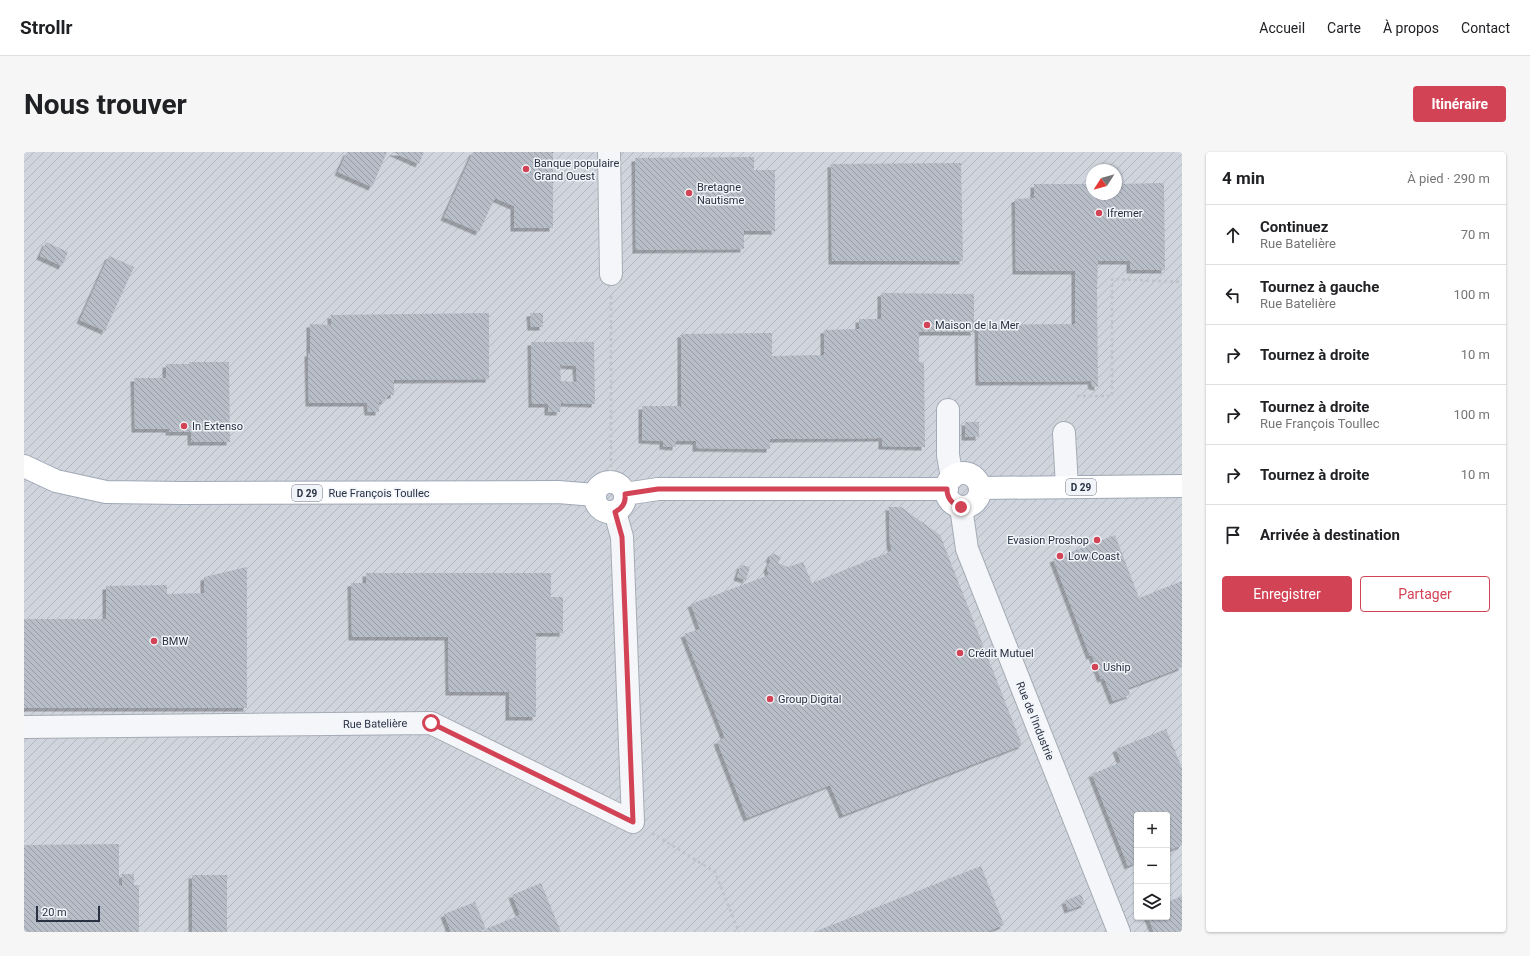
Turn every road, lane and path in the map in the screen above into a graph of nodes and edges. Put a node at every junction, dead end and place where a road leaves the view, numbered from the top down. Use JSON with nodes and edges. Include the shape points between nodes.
{"nodes":[{"id":1,"x":609,"y":152,"type":"edge"},
{"id":2,"x":611,"y":274,"type":"joint"},
{"id":3,"x":1182,"y":282,"type":"edge"},
{"id":4,"x":1077,"y":396,"type":"dead end"},
{"id":5,"x":948,"y":410,"type":"dead end"},
{"id":6,"x":1064,"y":433,"type":"dead end"},
{"id":7,"x":24,"y":466,"type":"edge"},
{"id":8,"x":596,"y":473,"type":"dead end"},
{"id":9,"x":611,"y":473,"type":"junction"},
{"id":10,"x":619,"y":473,"type":"dead end"},
{"id":11,"x":950,"y":483,"type":"junction"},
{"id":12,"x":1182,"y":486,"type":"edge"},
{"id":13,"x":1067,"y":487,"type":"junction"},
{"id":14,"x":980,"y":488,"type":"junction"},
{"id":15,"x":620,"y":503,"type":"junction"},
{"id":16,"x":961,"y":507,"type":"junction"},
{"id":17,"x":24,"y":727,"type":"edge"},
{"id":18,"x":633,"y":822,"type":"junction"},
{"id":19,"x":740,"y":932,"type":"edge"},
{"id":20,"x":1119,"y":932,"type":"edge"}],
"edges":[{"from":1,"to":2,"type":"street"},
{"from":2,"to":9,"type":"path"},
{"from":3,"to":4,"type":"path","via":[[1112,279],[1112,396]]},
{"from":5,"to":11,"type":"street"},
{"from":6,"to":13,"type":"street"},
{"from":7,"to":15,"type":"main road","name":"Rue François Toullec","number":"D 29","via":[[56,481],[106,492],[558,492],[595,495],[598,488],[608,482],[619,484]]},
{"from":8,"to":9,"type":"path"},
{"from":9,"to":10,"type":"path"},
{"from":11,"to":14,"type":"main road","via":[[961,474],[971,476]]},
{"from":11,"to":15,"type":"main road","via":[[658,489]]},
{"from":11,"to":16,"type":"main road","via":[[947,492],[952,502]]},
{"from":12,"to":13,"type":"main road","number":"D 29"},
{"from":13,"to":14,"type":"main road","number":"D 29"},
{"from":14,"to":16,"type":"main road","via":[[980,495],[976,501]]},
{"from":15,"to":18,"type":"street"},
{"from":16,"to":20,"type":"street","name":"Rue de l'Industrie","via":[[967,549]]},
{"from":17,"to":18,"type":"street","name":"Rue Batelière","via":[[431,723]]},
{"from":18,"to":19,"type":"path","via":[[715,872]]}]}
